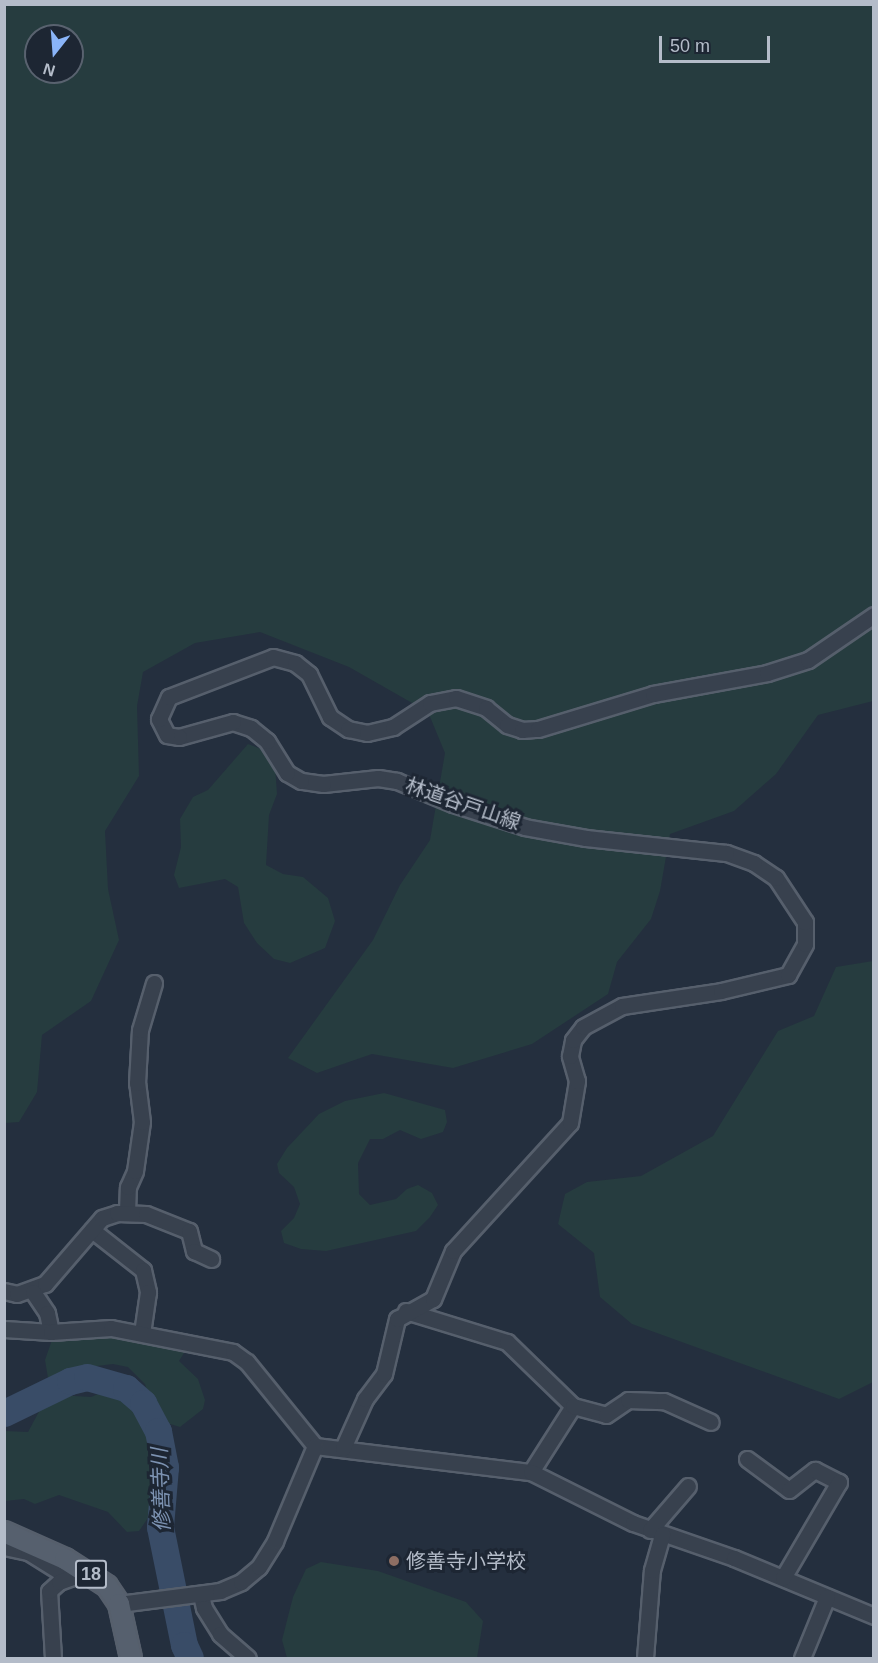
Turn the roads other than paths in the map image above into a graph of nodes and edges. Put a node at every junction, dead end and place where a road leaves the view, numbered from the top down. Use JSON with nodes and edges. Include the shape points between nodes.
{"nodes":[{"id":1,"x":873,"y":615,"type":"edge"},
{"id":2,"x":154,"y":983,"type":"dead end"},
{"id":3,"x":127,"y":1212,"type":"junction"},
{"id":4,"x":92,"y":1230,"type":"junction"},
{"id":5,"x":211,"y":1259,"type":"dead end"},
{"id":6,"x":4,"y":1291,"type":"edge"},
{"id":7,"x":33,"y":1292,"type":"junction"},
{"id":8,"x":406,"y":1311,"type":"junction"},
{"id":9,"x":4,"y":1329,"type":"edge"},
{"id":10,"x":51,"y":1332,"type":"junction"},
{"id":11,"x":142,"y":1333,"type":"junction"},
{"id":12,"x":573,"y":1406,"type":"junction"},
{"id":13,"x":711,"y":1422,"type":"dead end"},
{"id":14,"x":315,"y":1446,"type":"junction"},
{"id":15,"x":343,"y":1448,"type":"junction"},
{"id":16,"x":747,"y":1459,"type":"dead end"},
{"id":17,"x":531,"y":1472,"type":"junction"},
{"id":18,"x":688,"y":1486,"type":"dead end"},
{"id":19,"x":4,"y":1532,"type":"edge"},
{"id":20,"x":656,"y":1532,"type":"junction"},
{"id":21,"x":4,"y":1547,"type":"edge"},
{"id":22,"x":79,"y":1575,"type":"junction"},
{"id":23,"x":783,"y":1578,"type":"junction"},
{"id":24,"x":198,"y":1595,"type":"junction"},
{"id":25,"x":827,"y":1597,"type":"junction"},
{"id":26,"x":125,"y":1603,"type":"junction"},
{"id":27,"x":873,"y":1616,"type":"edge"},
{"id":28,"x":53,"y":1659,"type":"edge"},
{"id":29,"x":131,"y":1659,"type":"edge"},
{"id":30,"x":248,"y":1659,"type":"edge"},
{"id":31,"x":645,"y":1659,"type":"edge"},
{"id":32,"x":802,"y":1659,"type":"edge"}],
"edges":[{"from":1,"to":8,"type":"street","name":"林道谷戸山線","via":[[825,650],[787,668],[653,694],[538,729],[507,725],[486,708],[456,698],[430,703],[393,727],[367,733],[348,729],[330,717],[309,674],[295,663],[273,657],[169,697],[159,719],[167,735],[179,736],[233,722],[251,728],[267,741],[287,773],[301,781],[397,781],[525,827],[586,838],[726,853],[754,863],[776,878],[805,922],[805,944],[788,975],[721,991],[622,1006],[583,1027],[573,1040],[570,1056],[577,1081],[570,1123],[453,1251],[433,1299]]},
{"from":2,"to":3,"type":"street","via":[[140,1030],[137,1083],[142,1122],[135,1171],[128,1187]]},
{"from":3,"to":4,"type":"street","via":[[108,1214]]},
{"from":3,"to":5,"type":"street","via":[[146,1214],[189,1231],[194,1251]]},
{"from":4,"to":7,"type":"street","via":[[45,1284]]},
{"from":4,"to":11,"type":"street","via":[[143,1270],[148,1292]]},
{"from":6,"to":7,"type":"street"},
{"from":7,"to":10,"type":"street","via":[[47,1313]]},
{"from":8,"to":12,"type":"street","via":[[507,1342]]},
{"from":8,"to":15,"type":"street","via":[[398,1319],[384,1374],[365,1399]]},
{"from":9,"to":10,"type":"street"},
{"from":10,"to":11,"type":"street","via":[[111,1328]]},
{"from":11,"to":14,"type":"street","via":[[241,1357]]},
{"from":12,"to":13,"type":"street","via":[[606,1415],[628,1400],[664,1401]]},
{"from":12,"to":17,"type":"street"},
{"from":14,"to":15,"type":"street"},
{"from":14,"to":24,"type":"street","via":[[275,1541],[259,1567],[241,1582]]},
{"from":15,"to":17,"type":"street"},
{"from":16,"to":23,"type":"street","via":[[789,1490],[815,1470],[839,1482]]},
{"from":17,"to":20,"type":"street"},
{"from":18,"to":20,"type":"street"},
{"from":19,"to":22,"type":"main road","number":"18"},
{"from":20,"to":23,"type":"street"},
{"from":20,"to":31,"type":"street"},
{"from":21,"to":22,"type":"street","via":[[27,1552]]},
{"from":22,"to":26,"type":"main road","number":"18","via":[[107,1586]]},
{"from":22,"to":28,"type":"street","via":[[49,1591]]},
{"from":23,"to":25,"type":"street"},
{"from":24,"to":26,"type":"street"},
{"from":24,"to":30,"type":"street","via":[[220,1634]]},
{"from":25,"to":27,"type":"street"},
{"from":25,"to":32,"type":"street"},
{"from":26,"to":29,"type":"main road","number":"18"}]}
